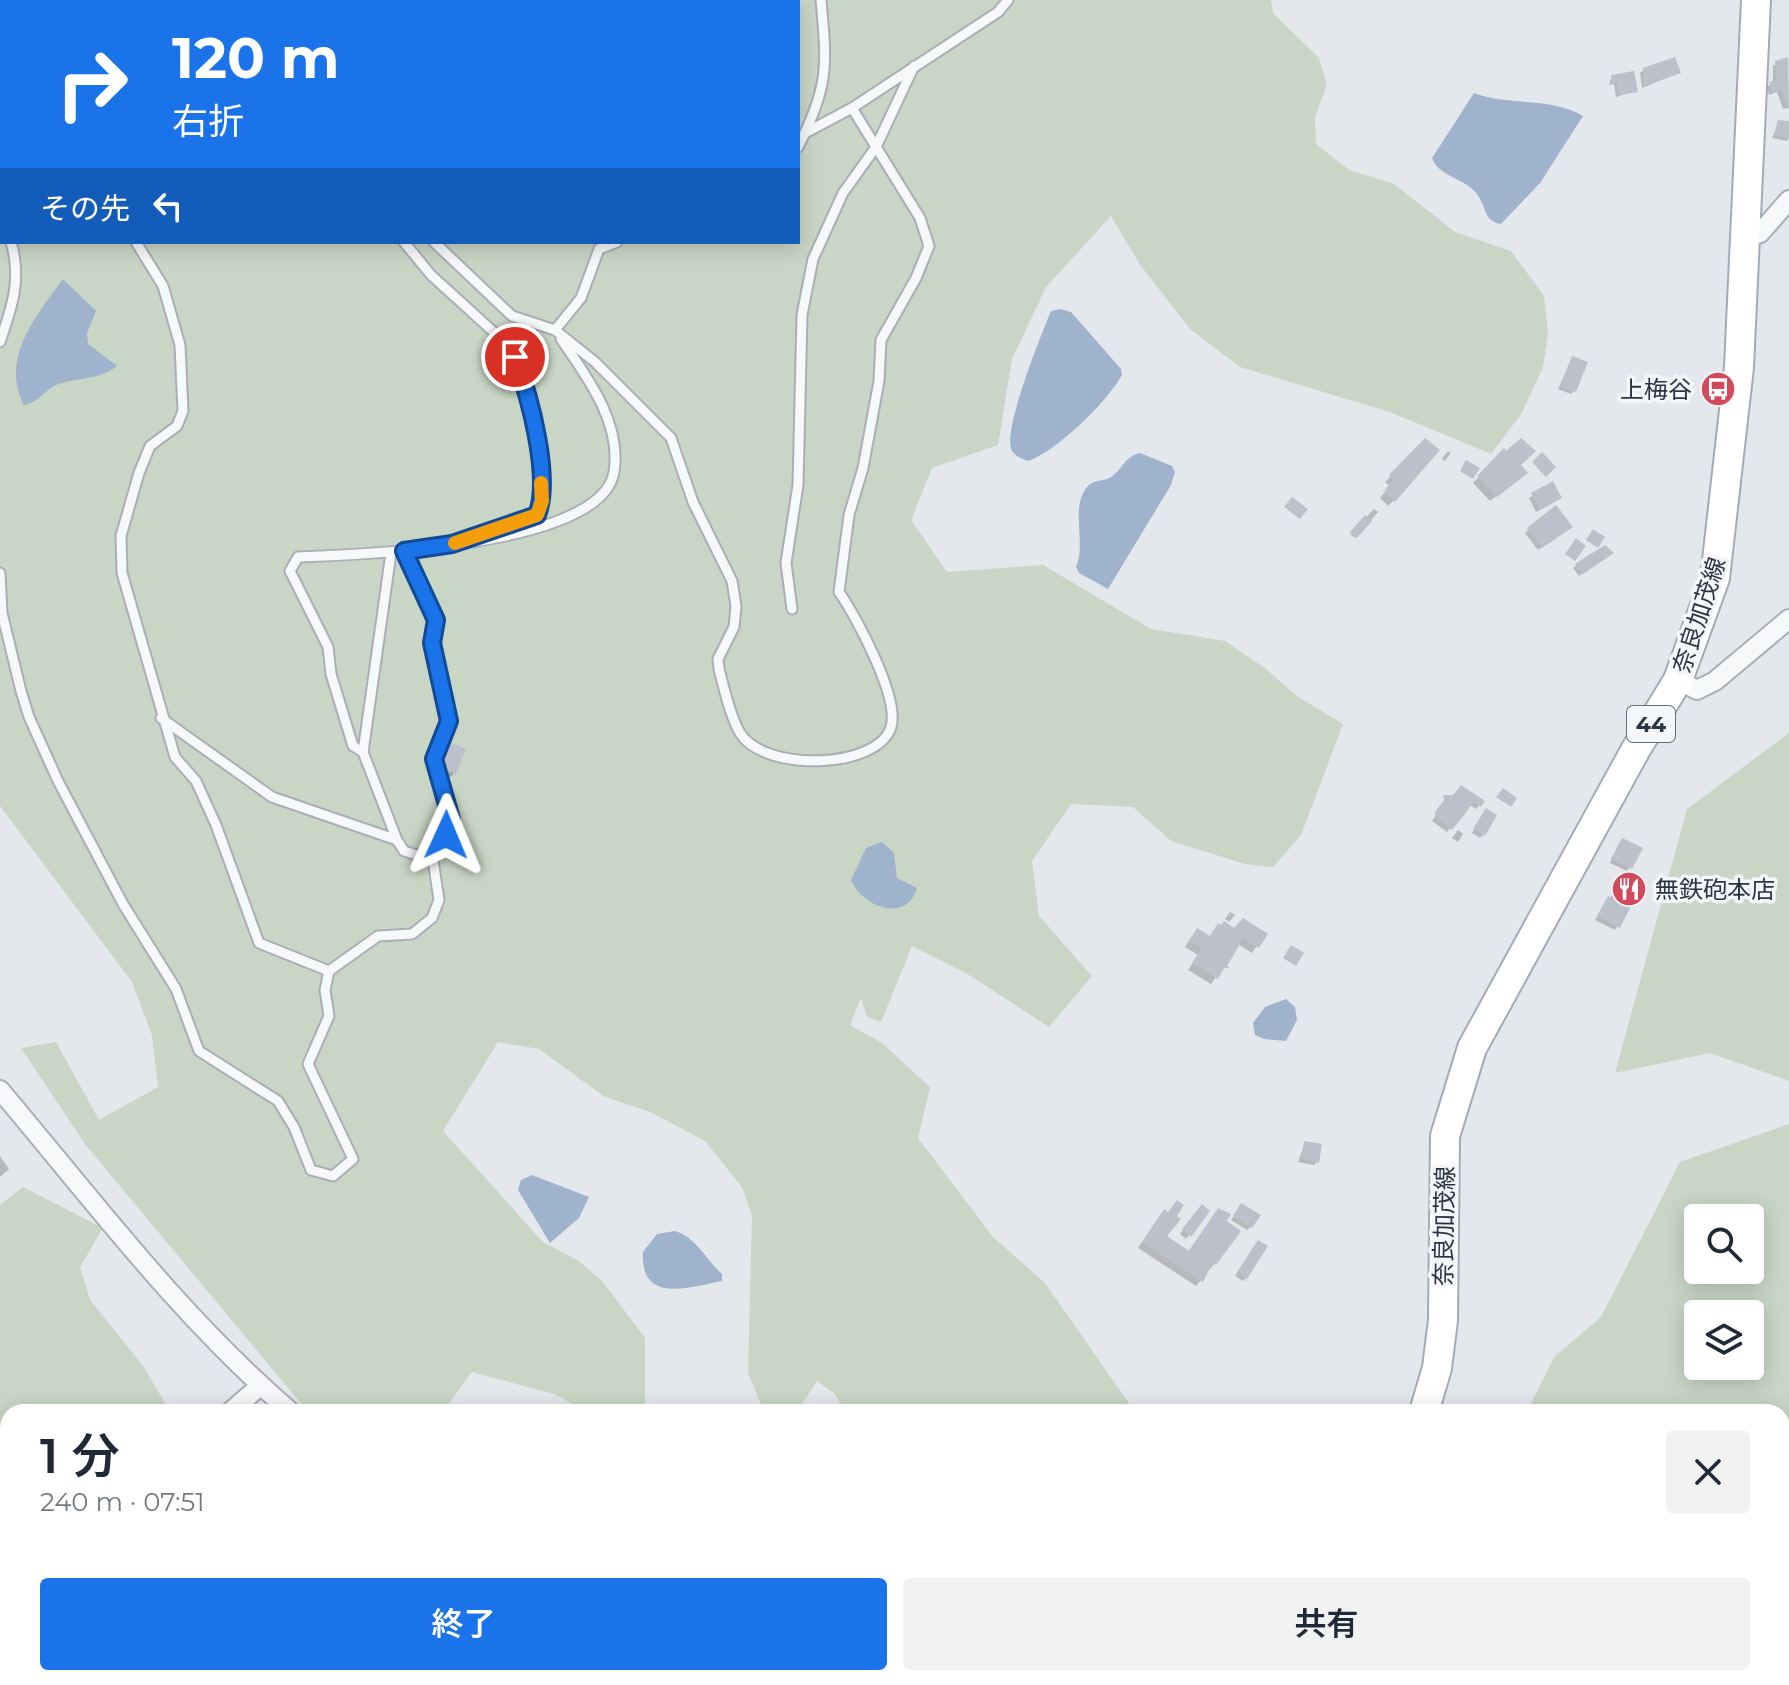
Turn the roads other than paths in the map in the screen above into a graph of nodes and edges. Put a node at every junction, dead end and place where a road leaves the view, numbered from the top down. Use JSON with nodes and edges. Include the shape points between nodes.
{"nodes":[{"id":1,"x":821,"y":0,"type":"edge"},
{"id":2,"x":1008,"y":0,"type":"edge"},
{"id":3,"x":1756,"y":0,"type":"edge"},
{"id":4,"x":914,"y":66,"type":"junction"},
{"id":5,"x":852,"y":108,"type":"junction"},
{"id":6,"x":805,"y":133,"type":"junction"},
{"id":7,"x":800,"y":143,"type":"edge"},
{"id":8,"x":876,"y":147,"type":"junction"},
{"id":9,"x":1789,"y":200,"type":"edge"},
{"id":10,"x":1743,"y":240,"type":"junction"},
{"id":11,"x":11,"y":244,"type":"edge"},
{"id":12,"x":137,"y":244,"type":"edge"},
{"id":13,"x":406,"y":244,"type":"edge"},
{"id":14,"x":436,"y":244,"type":"edge"},
{"id":15,"x":599,"y":246,"type":"edge"},
{"id":16,"x":555,"y":330,"type":"junction"},
{"id":17,"x":0,"y":342,"type":"edge"},
{"id":18,"x":452,"y":544,"type":"junction"},
{"id":19,"x":404,"y":551,"type":"junction"},
{"id":20,"x":391,"y":553,"type":"junction"},
{"id":21,"x":0,"y":573,"type":"edge"},
{"id":22,"x":792,"y":609,"type":"dead end"},
{"id":23,"x":1789,"y":619,"type":"edge"},
{"id":24,"x":1678,"y":680,"type":"junction"},
{"id":25,"x":161,"y":718,"type":"junction"},
{"id":26,"x":363,"y":752,"type":"junction"},
{"id":27,"x":397,"y":840,"type":"junction"},
{"id":28,"x":433,"y":860,"type":"junction"},
{"id":29,"x":329,"y":971,"type":"junction"},
{"id":30,"x":0,"y":1090,"type":"edge"},
{"id":31,"x":260,"y":1386,"type":"junction"},
{"id":32,"x":239,"y":1404,"type":"edge"},
{"id":33,"x":281,"y":1404,"type":"edge"},
{"id":34,"x":1426,"y":1404,"type":"edge"}],
"edges":[{"from":1,"to":6,"type":"lane","via":[[826,67],[819,105]]},
{"from":2,"to":4,"type":"lane","via":[[998,12]]},
{"from":3,"to":10,"type":"main road","name":"奈良加茂線","number":"44"},
{"from":4,"to":5,"type":"lane"},
{"from":4,"to":8,"type":"lane"},
{"from":5,"to":6,"type":"lane"},
{"from":5,"to":8,"type":"lane"},
{"from":6,"to":7,"type":"lane"},
{"from":8,"to":16,"type":"lane","via":[[920,218],[929,246],[881,340],[879,381],[849,515],[839,592],[859,621],[891,710],[891,727],[879,743],[839,760],[804,762],[775,758],[740,733],[718,659],[734,627],[732,581],[693,502],[671,438]]},
{"from":8,"to":22,"type":"lane","via":[[824,229],[802,315],[798,485],[786,563]]},
{"from":9,"to":10,"type":"street","via":[[1760,233]]},
{"from":10,"to":24,"type":"main road","name":"奈良加茂線","number":"44","via":[[1739,367],[1722,541],[1700,626]]},
{"from":11,"to":17,"type":"lane","via":[[18,272]]},
{"from":12,"to":25,"type":"lane","via":[[163,286],[180,345],[182,378],[183,411],[177,426],[150,446],[121,536],[120,555]]},
{"from":13,"to":18,"type":"lane","via":[[515,357],[534,428],[542,501],[537,515]]},
{"from":14,"to":16,"type":"lane","via":[[512,316]]},
{"from":15,"to":16,"type":"lane","via":[[581,298]]},
{"from":16,"to":18,"type":"lane","via":[[595,390],[613,444],[614,474],[587,508],[509,537]]},
{"from":18,"to":19,"type":"lane"},
{"from":19,"to":20,"type":"lane"},
{"from":19,"to":28,"type":"lane","via":[[436,620],[432,643],[449,721],[434,759],[451,819]]},
{"from":20,"to":26,"type":"lane"},
{"from":20,"to":26,"type":"lane","via":[[298,557],[290,571],[328,647],[353,746]]},
{"from":21,"to":29,"type":"lane","via":[[2,613],[29,717],[123,904],[176,989],[199,1051],[278,1101],[311,1170],[333,1176],[353,1159],[308,1064],[329,1016]]},
{"from":23,"to":24,"type":"street","via":[[1715,681],[1697,690]]},
{"from":24,"to":34,"type":"main road","name":"奈良加茂線","number":"44","via":[[1472,1048],[1460,1082],[1445,1136],[1443,1320]]},
{"from":25,"to":27,"type":"lane","via":[[272,797]]},
{"from":25,"to":29,"type":"lane","via":[[175,757],[196,781],[216,825],[259,943]]},
{"from":26,"to":27,"type":"lane"},
{"from":27,"to":28,"type":"lane","via":[[404,851]]},
{"from":28,"to":29,"type":"lane","via":[[439,900],[432,918],[412,934],[378,936]]},
{"from":30,"to":31,"type":"street","via":[[158,1277]]},
{"from":31,"to":32,"type":"street"},
{"from":31,"to":33,"type":"street"}]}
